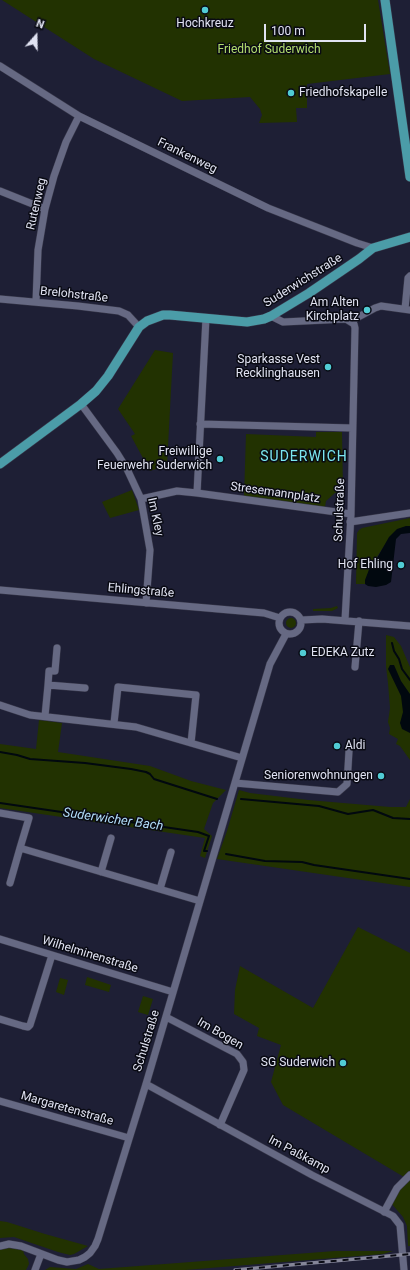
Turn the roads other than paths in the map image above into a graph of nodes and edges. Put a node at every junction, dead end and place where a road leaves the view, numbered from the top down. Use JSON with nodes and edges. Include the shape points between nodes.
{"nodes":[{"id":1,"x":385,"y":0,"type":"edge"},
{"id":2,"x":0,"y":66,"type":"edge"},
{"id":3,"x":79,"y":116,"type":"junction"},
{"id":4,"x":410,"y":177,"type":"edge"},
{"id":5,"x":0,"y":191,"type":"edge"},
{"id":6,"x":45,"y":209,"type":"junction"},
{"id":7,"x":410,"y":237,"type":"edge"},
{"id":8,"x":372,"y":248,"type":"junction"},
{"id":9,"x":410,"y":276,"type":"edge"},
{"id":10,"x":0,"y":299,"type":"edge"},
{"id":11,"x":36,"y":302,"type":"junction"},
{"id":12,"x":408,"y":310,"type":"edge"},
{"id":13,"x":272,"y":316,"type":"junction"},
{"id":14,"x":206,"y":318,"type":"junction"},
{"id":15,"x":351,"y":321,"type":"junction"},
{"id":16,"x":139,"y":327,"type":"junction"},
{"id":17,"x":81,"y":404,"type":"junction"},
{"id":18,"x":200,"y":424,"type":"junction"},
{"id":19,"x":352,"y":428,"type":"junction"},
{"id":20,"x":0,"y":464,"type":"edge"},
{"id":21,"x":197,"y":493,"type":"junction"},
{"id":22,"x":141,"y":499,"type":"junction"},
{"id":23,"x":410,"y":513,"type":"edge"},
{"id":24,"x":351,"y":514,"type":"junction"},
{"id":25,"x":350,"y":522,"type":"junction"},
{"id":26,"x":0,"y":590,"type":"edge"},
{"id":27,"x":146,"y":603,"type":"junction"},
{"id":28,"x":280,"y":618,"type":"junction"},
{"id":29,"x":302,"y":620,"type":"junction"},
{"id":30,"x":345,"y":620,"type":"junction"},
{"id":31,"x":359,"y":621,"type":"junction"},
{"id":32,"x":410,"y":626,"type":"edge"},
{"id":33,"x":286,"y":634,"type":"junction"},
{"id":34,"x":57,"y":648,"type":"dead end"},
{"id":35,"x":355,"y":667,"type":"dead end"},
{"id":36,"x":48,"y":685,"type":"junction"},
{"id":37,"x":85,"y":688,"type":"dead end"},
{"id":38,"x":0,"y":705,"type":"edge"},
{"id":39,"x":45,"y":716,"type":"junction"},
{"id":40,"x":114,"y":723,"type":"junction"},
{"id":41,"x":191,"y":742,"type":"junction"},
{"id":42,"x":349,"y":751,"type":"dead end"},
{"id":43,"x":242,"y":758,"type":"junction"},
{"id":44,"x":235,"y":783,"type":"junction"},
{"id":45,"x":0,"y":813,"type":"edge"},
{"id":46,"x":111,"y":838,"type":"dead end"},
{"id":47,"x":20,"y":848,"type":"junction"},
{"id":48,"x":171,"y":852,"type":"dead end"},
{"id":49,"x":100,"y":872,"type":"junction"},
{"id":50,"x":10,"y":883,"type":"dead end"},
{"id":51,"x":160,"y":889,"type":"junction"},
{"id":52,"x":200,"y":901,"type":"junction"},
{"id":53,"x":0,"y":940,"type":"edge"},
{"id":54,"x":52,"y":955,"type":"junction"},
{"id":55,"x":173,"y":992,"type":"junction"},
{"id":56,"x":166,"y":1017,"type":"junction"},
{"id":57,"x":0,"y":1019,"type":"edge"},
{"id":58,"x":146,"y":1084,"type":"junction"},
{"id":59,"x":0,"y":1101,"type":"edge"},
{"id":60,"x":220,"y":1125,"type":"junction"},
{"id":61,"x":129,"y":1138,"type":"junction"},
{"id":62,"x":410,"y":1175,"type":"edge"},
{"id":63,"x":384,"y":1212,"type":"junction"},
{"id":64,"x":0,"y":1246,"type":"edge"},
{"id":65,"x":41,"y":1254,"type":"junction"},
{"id":66,"x":35,"y":1270,"type":"edge"},
{"id":67,"x":404,"y":1270,"type":"edge"}],
"edges":[{"from":1,"to":4,"type":"main road"},
{"from":2,"to":3,"type":"street","name":"Frankenweg"},
{"from":3,"to":6,"type":"street","name":"Rutenweg","via":[[66,142]]},
{"from":3,"to":8,"type":"street","name":"Frankenweg","via":[[268,208]]},
{"from":5,"to":6,"type":"street"},
{"from":6,"to":11,"type":"street","name":"Rutenweg","via":[[38,250]]},
{"from":7,"to":8,"type":"main road","name":"Suderwichstraße"},
{"from":8,"to":13,"type":"main road","name":"Suderwichstraße","via":[[360,259]]},
{"from":9,"to":12,"type":"street"},
{"from":10,"to":11,"type":"street","name":"Brelohstraße"},
{"from":11,"to":16,"type":"street","name":"Brelohstraße","via":[[119,311],[128,315]]},
{"from":12,"to":15,"type":"street","via":[[381,306]]},
{"from":13,"to":14,"type":"main road","name":"Suderwichstraße","via":[[247,322]]},
{"from":13,"to":15,"type":"street","via":[[283,322],[346,319]]},
{"from":14,"to":16,"type":"main road","name":"Suderwichstraße","via":[[163,316],[147,321]]},
{"from":14,"to":18,"type":"street"},
{"from":15,"to":19,"type":"street","name":"Schulstraße","via":[[355,328]]},
{"from":16,"to":17,"type":"main road","via":[[108,376]]},
{"from":17,"to":20,"type":"main road"},
{"from":17,"to":22,"type":"street","name":"Im Kley","via":[[117,452]]},
{"from":18,"to":19,"type":"street"},
{"from":18,"to":21,"type":"street"},
{"from":19,"to":24,"type":"street","name":"Schulstraße"},
{"from":21,"to":22,"type":"street","name":"Stresemannplatz","via":[[177,491]]},
{"from":21,"to":24,"type":"street","name":"Stresemannplatz"},
{"from":22,"to":27,"type":"street","name":"Im Kley","via":[[150,550]]},
{"from":23,"to":25,"type":"street"},
{"from":24,"to":25,"type":"street","name":"Schulstraße"},
{"from":25,"to":30,"type":"street","name":"Schulstraße"},
{"from":26,"to":27,"type":"street","name":"Ehlingstraße"},
{"from":27,"to":28,"type":"street","name":"Ehlingstraße","via":[[264,613]]},
{"from":28,"to":29,"type":"street","name":"Ehlingstraße","via":[[285,613],[294,612]]},
{"from":28,"to":33,"type":"street","via":[[281,630]]},
{"from":29,"to":30,"type":"street","name":"Ehlingstraße"},
{"from":29,"to":33,"type":"street","via":[[299,631]]},
{"from":30,"to":31,"type":"street","name":"Ehlingstraße"},
{"from":31,"to":32,"type":"street","name":"Ehlingstraße"},
{"from":31,"to":35,"type":"street"},
{"from":33,"to":43,"type":"street","name":"Schulstraße","via":[[270,664]]},
{"from":34,"to":36,"type":"street","via":[[55,671],[49,671]]},
{"from":36,"to":37,"type":"street"},
{"from":36,"to":39,"type":"street"},
{"from":38,"to":39,"type":"street","via":[[20,712]]},
{"from":39,"to":40,"type":"street"},
{"from":40,"to":41,"type":"street"},
{"from":40,"to":41,"type":"street","via":[[118,687],[196,696]]},
{"from":41,"to":43,"type":"street"},
{"from":42,"to":44,"type":"street","via":[[347,784],[338,792]]},
{"from":43,"to":44,"type":"street","name":"Schulstraße"},
{"from":44,"to":52,"type":"street","name":"Schulstraße"},
{"from":45,"to":47,"type":"street","via":[[29,818]]},
{"from":46,"to":49,"type":"street"},
{"from":47,"to":49,"type":"street"},
{"from":47,"to":50,"type":"street"},
{"from":48,"to":51,"type":"street"},
{"from":49,"to":51,"type":"street"},
{"from":51,"to":52,"type":"street"},
{"from":52,"to":55,"type":"street","name":"Schulstraße"},
{"from":53,"to":54,"type":"street","name":"Wilhelminenstraße"},
{"from":54,"to":55,"type":"street","name":"Wilhelminenstraße"},
{"from":54,"to":57,"type":"street","via":[[30,1025],[22,1026]]},
{"from":55,"to":56,"type":"street","name":"Schulstraße"},
{"from":56,"to":58,"type":"street","name":"Schulstraße"},
{"from":56,"to":60,"type":"street","name":"Im Bogen","via":[[237,1054],[244,1062],[244,1070]]},
{"from":58,"to":60,"type":"street","name":"Im Paßkamp"},
{"from":58,"to":61,"type":"street","name":"Schulstraße"},
{"from":59,"to":61,"type":"street","name":"Margaretenstraße"},
{"from":60,"to":63,"type":"street","name":"Im Paßkamp"},
{"from":61,"to":65,"type":"street","name":"Schulstraße","via":[[98,1239],[90,1253],[79,1260],[67,1262]]},
{"from":62,"to":63,"type":"street","via":[[397,1188]]},
{"from":63,"to":67,"type":"street","name":"Im Paßkamp","via":[[393,1216],[400,1225]]},
{"from":64,"to":65,"type":"street","name":"Schulstraße","via":[[15,1245]]},
{"from":65,"to":66,"type":"street"}]}
